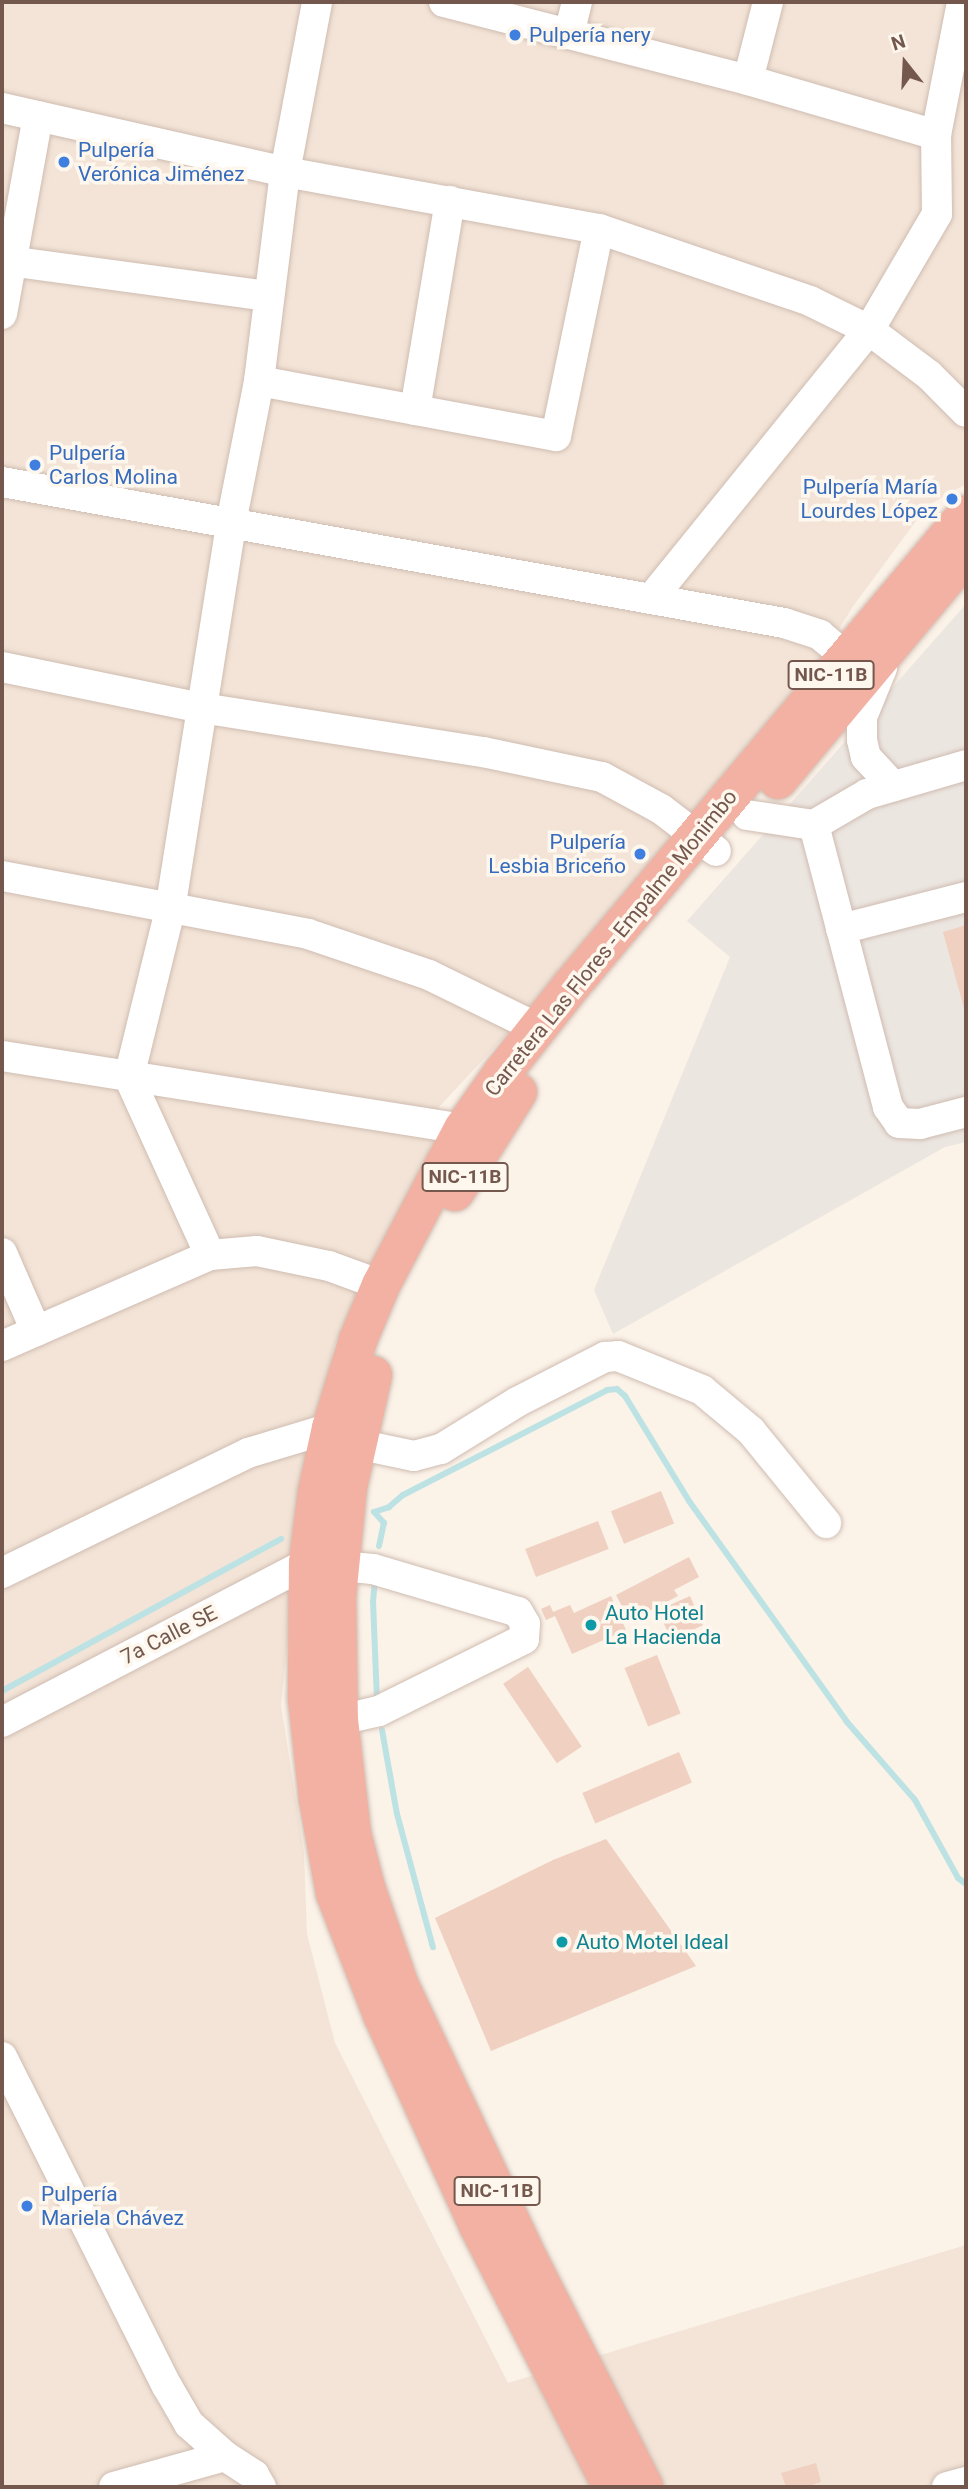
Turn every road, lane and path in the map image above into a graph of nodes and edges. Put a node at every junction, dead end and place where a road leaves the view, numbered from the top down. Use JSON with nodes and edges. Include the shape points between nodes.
{"nodes":[{"id":1,"x":317,"y":2,"type":"edge"},
{"id":2,"x":444,"y":2,"type":"edge"},
{"id":3,"x":577,"y":2,"type":"edge"},
{"id":4,"x":768,"y":2,"type":"edge"},
{"id":5,"x":962,"y":2,"type":"edge"},
{"id":6,"x":569,"y":34,"type":"junction"},
{"id":7,"x":748,"y":80,"type":"junction"},
{"id":8,"x":2,"y":108,"type":"edge"},
{"id":9,"x":38,"y":116,"type":"junction"},
{"id":10,"x":936,"y":135,"type":"junction"},
{"id":11,"x":285,"y":172,"type":"junction"},
{"id":12,"x":450,"y":201,"type":"junction"},
{"id":13,"x":599,"y":229,"type":"junction"},
{"id":14,"x":7,"y":261,"type":"edge"},
{"id":15,"x":267,"y":296,"type":"junction"},
{"id":16,"x":2,"y":314,"type":"edge"},
{"id":17,"x":869,"y":330,"type":"junction"},
{"id":18,"x":259,"y":381,"type":"junction"},
{"id":19,"x":415,"y":410,"type":"junction"},
{"id":20,"x":966,"y":412,"type":"edge"},
{"id":21,"x":2,"y":482,"type":"edge"},
{"id":22,"x":966,"y":515,"type":"edge"},
{"id":23,"x":231,"y":523,"type":"junction"},
{"id":24,"x":966,"y":555,"type":"edge"},
{"id":25,"x":651,"y":599,"type":"junction"},
{"id":26,"x":891,"y":648,"type":"junction"},
{"id":27,"x":846,"y":657,"type":"junction"},
{"id":28,"x":2,"y":667,"type":"edge"},
{"id":29,"x":201,"y":708,"type":"junction"},
{"id":30,"x":966,"y":765,"type":"edge"},
{"id":31,"x":893,"y":786,"type":"junction"},
{"id":32,"x":747,"y":815,"type":"junction"},
{"id":33,"x":814,"y":825,"type":"junction"},
{"id":34,"x":707,"y":844,"type":"junction"},
{"id":35,"x":2,"y":876,"type":"edge"},
{"id":36,"x":966,"y":897,"type":"edge"},
{"id":37,"x":170,"y":910,"type":"junction"},
{"id":38,"x":841,"y":929,"type":"junction"},
{"id":39,"x":537,"y":1028,"type":"junction"},
{"id":40,"x":2,"y":1056,"type":"edge"},
{"id":41,"x":129,"y":1077,"type":"junction"},
{"id":42,"x":966,"y":1112,"type":"edge"},
{"id":43,"x":463,"y":1129,"type":"junction"},
{"id":44,"x":2,"y":1252,"type":"edge"},
{"id":45,"x":210,"y":1255,"type":"junction"},
{"id":46,"x":381,"y":1285,"type":"junction"},
{"id":47,"x":36,"y":1331,"type":"junction"},
{"id":48,"x":2,"y":1346,"type":"edge"},
{"id":49,"x":344,"y":1436,"type":"junction"},
{"id":50,"x":826,"y":1522,"type":"dead end"},
{"id":51,"x":323,"y":1564,"type":"junction"},
{"id":52,"x":2,"y":1573,"type":"edge"},
{"id":53,"x":339,"y":1720,"type":"junction"},
{"id":54,"x":2,"y":1722,"type":"edge"},
{"id":55,"x":2,"y":2057,"type":"edge"},
{"id":56,"x":225,"y":2455,"type":"junction"},
{"id":57,"x":966,"y":2482,"type":"edge"},
{"id":58,"x":114,"y":2487,"type":"edge"},
{"id":59,"x":261,"y":2487,"type":"edge"},
{"id":60,"x":612,"y":2487,"type":"edge"},
{"id":61,"x":644,"y":2487,"type":"edge"},
{"id":62,"x":947,"y":2487,"type":"edge"}],
"edges":[{"from":1,"to":11,"type":"street"},
{"from":2,"to":6,"type":"street"},
{"from":3,"to":6,"type":"street"},
{"from":4,"to":7,"type":"street"},
{"from":5,"to":10,"type":"street"},
{"from":6,"to":7,"type":"street"},
{"from":7,"to":10,"type":"street"},
{"from":8,"to":9,"type":"street"},
{"from":9,"to":11,"type":"street"},
{"from":9,"to":14,"type":"street"},
{"from":10,"to":17,"type":"street","via":[[937,214]]},
{"from":11,"to":12,"type":"street"},
{"from":11,"to":15,"type":"street"},
{"from":12,"to":13,"type":"street"},
{"from":12,"to":19,"type":"street"},
{"from":13,"to":17,"type":"street","via":[[810,301]]},
{"from":13,"to":19,"type":"street","via":[[556,436]]},
{"from":14,"to":15,"type":"street"},
{"from":14,"to":16,"type":"street"},
{"from":15,"to":18,"type":"street"},
{"from":17,"to":20,"type":"street","via":[[929,376]]},
{"from":17,"to":25,"type":"street"},
{"from":18,"to":19,"type":"street"},
{"from":18,"to":23,"type":"street"},
{"from":21,"to":23,"type":"street"},
{"from":22,"to":27,"type":"highway","name":"Carretera Las Flores - Empalme Monimbo","number":"NIC-11B"},
{"from":23,"to":25,"type":"street"},
{"from":23,"to":29,"type":"street"},
{"from":24,"to":26,"type":"highway","name":"Carretera Las Flores - Empalme Monimbo","number":"NIC-11B"},
{"from":25,"to":27,"type":"street","via":[[784,623],[820,635]]},
{"from":26,"to":31,"type":"street","via":[[872,688],[862,729],[866,757]]},
{"from":26,"to":32,"type":"highway","name":"Carretera Las Flores - Empalme Monimbo","number":"NIC-11B"},
{"from":27,"to":34,"type":"highway","name":"Carretera Las Flores - Empalme Monimbo","number":"NIC-11B"},
{"from":28,"to":29,"type":"street"},
{"from":29,"to":34,"type":"street","via":[[483,752],[602,778],[661,810]]},
{"from":29,"to":37,"type":"street"},
{"from":30,"to":31,"type":"street"},
{"from":31,"to":33,"type":"street","via":[[867,794]]},
{"from":32,"to":33,"type":"street"},
{"from":32,"to":34,"type":"highway","name":"Carretera Las Flores - Empalme Monimbo","number":"NIC-11B"},
{"from":33,"to":38,"type":"street"},
{"from":34,"to":39,"type":"highway","name":"Carretera Las Flores - Empalme Monimbo","number":"NIC-11B"},
{"from":34,"to":49,"type":"highway","name":"Carretera Las Flores - Empalme Monimbo","number":"NIC-11B","via":[[531,1072],[455,1193],[435,1228]]},
{"from":35,"to":37,"type":"street"},
{"from":36,"to":38,"type":"street"},
{"from":37,"to":39,"type":"street","via":[[308,934],[429,975]]},
{"from":37,"to":41,"type":"street"},
{"from":38,"to":42,"type":"street","via":[[888,1107],[899,1123],[920,1124]]},
{"from":39,"to":43,"type":"highway","name":"Carretera Las Flores - Empalme Monimbo","number":"NIC-11B"},
{"from":40,"to":41,"type":"street"},
{"from":41,"to":43,"type":"street"},
{"from":41,"to":45,"type":"street"},
{"from":43,"to":46,"type":"highway","name":"Carretera Las Flores - Empalme Monimbo","number":"NIC-11B"},
{"from":44,"to":47,"type":"street"},
{"from":45,"to":46,"type":"street","via":[[257,1251],[329,1266]]},
{"from":45,"to":47,"type":"street"},
{"from":46,"to":49,"type":"highway","name":"Carretera Las Flores - Empalme Monimbo","number":"NIC-11B","via":[[358,1340]]},
{"from":47,"to":48,"type":"street"},
{"from":49,"to":50,"type":"street","via":[[414,1456],[442,1449],[517,1402],[605,1357],[618,1356],[702,1390],[751,1431]]},
{"from":49,"to":51,"type":"highway","name":"Carretera Las Flores - Empalme Monimbo","number":"NIC-11B","via":[[317,1492]]},
{"from":49,"to":52,"type":"street","via":[[248,1453]]},
{"from":51,"to":53,"type":"highway","name":"Carretera Las Flores - Empalme Monimbo","number":"NIC-11B"},
{"from":51,"to":53,"type":"street","via":[[399,1575],[518,1612],[526,1632],[524,1639],[379,1711]]},
{"from":51,"to":54,"type":"street","name":"7a Calle SE"},
{"from":51,"to":60,"type":"highway","name":"Carretera Las Flores - Empalme Monimbo","number":"NIC-11B","via":[[307,1698],[335,1894],[383,2017],[478,2225]]},
{"from":53,"to":61,"type":"highway","name":"Carretera Las Flores - Empalme Monimbo","number":"NIC-11B","via":[[352,1834],[399,1984],[530,2262]]},
{"from":55,"to":56,"type":"street","via":[[167,2386],[189,2424]]},
{"from":56,"to":58,"type":"street"},
{"from":56,"to":59,"type":"street","via":[[254,2475]]},
{"from":57,"to":62,"type":"street"}]}
